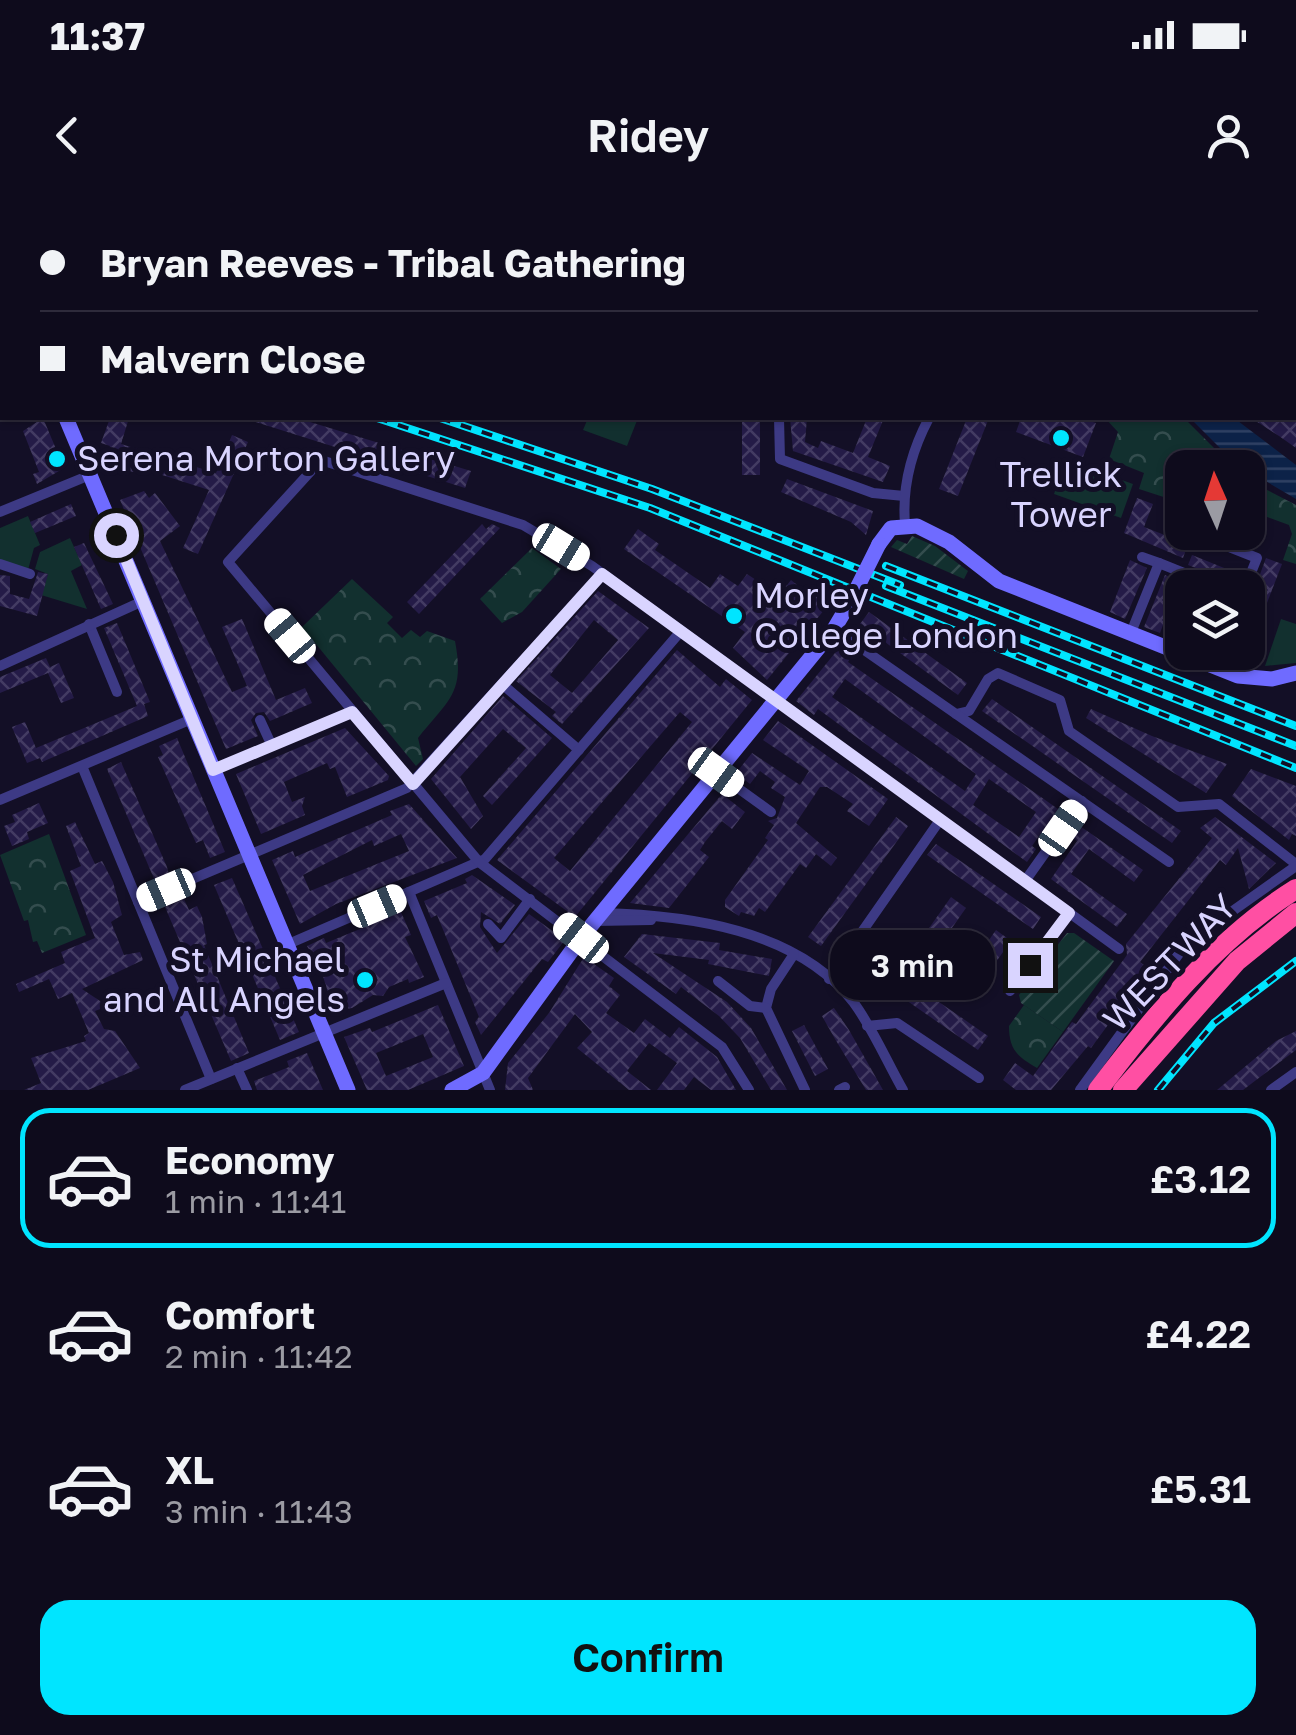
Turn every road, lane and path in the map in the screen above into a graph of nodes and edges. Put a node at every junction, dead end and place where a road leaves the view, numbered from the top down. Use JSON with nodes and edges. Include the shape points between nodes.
{"nodes":[{"id":1,"x":67,"y":420,"type":"edge"},
{"id":2,"x":779,"y":420,"type":"edge"},
{"id":3,"x":928,"y":420,"type":"edge"},
{"id":4,"x":90,"y":475,"type":"junction"},
{"id":5,"x":904,"y":496,"type":"junction"},
{"id":6,"x":0,"y":512,"type":"edge"},
{"id":7,"x":905,"y":524,"type":"junction"},
{"id":8,"x":1237,"y":550,"type":"edge"},
{"id":9,"x":1142,"y":557,"type":"dead end"},
{"id":10,"x":1158,"y":563,"type":"junction"},
{"id":11,"x":0,"y":564,"type":"edge"},
{"id":12,"x":1176,"y":570,"type":"edge"},
{"id":13,"x":1252,"y":570,"type":"edge"},
{"id":14,"x":30,"y":574,"type":"dead end"},
{"id":15,"x":602,"y":574,"type":"junction"},
{"id":16,"x":143,"y":602,"type":"junction"},
{"id":17,"x":88,"y":624,"type":"junction"},
{"id":18,"x":834,"y":628,"type":"junction"},
{"id":19,"x":680,"y":631,"type":"junction"},
{"id":20,"x":1130,"y":635,"type":"junction"},
{"id":21,"x":1165,"y":645,"type":"edge"},
{"id":22,"x":0,"y":666,"type":"edge"},
{"id":23,"x":1236,"y":670,"type":"edge"},
{"id":24,"x":1296,"y":673,"type":"edge"},
{"id":25,"x":502,"y":684,"type":"junction"},
{"id":26,"x":117,"y":692,"type":"dead end"},
{"id":27,"x":776,"y":700,"type":"junction"},
{"id":28,"x":352,"y":712,"type":"junction"},
{"id":29,"x":960,"y":714,"type":"junction"},
{"id":30,"x":192,"y":718,"type":"junction"},
{"id":31,"x":260,"y":720,"type":"dead end"},
{"id":32,"x":272,"y":746,"type":"junction"},
{"id":33,"x":579,"y":750,"type":"junction"},
{"id":34,"x":82,"y":766,"type":"junction"},
{"id":35,"x":213,"y":770,"type":"junction"},
{"id":36,"x":716,"y":772,"type":"junction"},
{"id":37,"x":413,"y":784,"type":"junction"},
{"id":38,"x":0,"y":800,"type":"edge"},
{"id":39,"x":1082,"y":801,"type":"junction"},
{"id":40,"x":771,"y":812,"type":"dead end"},
{"id":41,"x":940,"y":820,"type":"junction"},
{"id":42,"x":248,"y":855,"type":"junction"},
{"id":43,"x":480,"y":862,"type":"junction"},
{"id":44,"x":1169,"y":862,"type":"dead end"},
{"id":45,"x":1296,"y":865,"type":"edge"},
{"id":46,"x":1026,"y":882,"type":"junction"},
{"id":47,"x":1296,"y":889,"type":"edge"},
{"id":48,"x":409,"y":892,"type":"junction"},
{"id":49,"x":530,"y":899,"type":"junction"},
{"id":50,"x":138,"y":902,"type":"junction"},
{"id":51,"x":1069,"y":913,"type":"junction"},
{"id":52,"x":1296,"y":913,"type":"edge"},
{"id":53,"x":599,"y":917,"type":"junction"},
{"id":54,"x":488,"y":924,"type":"dead end"},
{"id":55,"x":581,"y":938,"type":"junction"},
{"id":56,"x":286,"y":945,"type":"junction"},
{"id":57,"x":1119,"y":949,"type":"dead end"},
{"id":58,"x":794,"y":954,"type":"junction"},
{"id":59,"x":828,"y":979,"type":"junction"},
{"id":60,"x":718,"y":981,"type":"dead end"},
{"id":61,"x":446,"y":983,"type":"junction"},
{"id":62,"x":1010,"y":992,"type":"dead end"},
{"id":63,"x":766,"y":1008,"type":"junction"},
{"id":64,"x":867,"y":1026,"type":"junction"},
{"id":65,"x":324,"y":1032,"type":"junction"},
{"id":66,"x":238,"y":1068,"type":"junction"},
{"id":67,"x":1296,"y":1072,"type":"edge"},
{"id":68,"x":482,"y":1073,"type":"junction"},
{"id":69,"x":979,"y":1078,"type":"dead end"},
{"id":70,"x":211,"y":1080,"type":"junction"},
{"id":71,"x":186,"y":1090,"type":"edge"},
{"id":72,"x":246,"y":1090,"type":"edge"},
{"id":73,"x":348,"y":1090,"type":"edge"},
{"id":74,"x":452,"y":1090,"type":"edge"},
{"id":75,"x":490,"y":1090,"type":"edge"},
{"id":76,"x":749,"y":1090,"type":"edge"},
{"id":77,"x":805,"y":1090,"type":"edge"},
{"id":78,"x":902,"y":1090,"type":"edge"},
{"id":79,"x":1080,"y":1090,"type":"edge"},
{"id":80,"x":1098,"y":1090,"type":"edge"},
{"id":81,"x":1123,"y":1090,"type":"edge"},
{"id":82,"x":1271,"y":1090,"type":"edge"}],
"edges":[{"from":1,"to":4,"type":"street"},
{"from":2,"to":5,"type":"street","via":[[780,458],[873,494]]},
{"from":3,"to":5,"type":"street"},
{"from":4,"to":6,"type":"street"},
{"from":4,"to":16,"type":"street"},
{"from":5,"to":7,"type":"street"},
{"from":7,"to":18,"type":"street","bridge":true,"via":[[891,528],[879,544]]},
{"from":7,"to":20,"type":"street","via":[[949,542],[999,581]]},
{"from":8,"to":13,"type":"street","via":[[1257,558]]},
{"from":9,"to":10,"type":"street"},
{"from":10,"to":12,"type":"street"},
{"from":10,"to":20,"type":"street"},
{"from":11,"to":14,"type":"street"},
{"from":15,"to":19,"type":"street"},
{"from":15,"to":25,"type":"street"},
{"from":15,"to":28,"type":"street","via":[[523,524],[322,460],[228,562]]},
{"from":16,"to":17,"type":"street"},
{"from":16,"to":30,"type":"street"},
{"from":17,"to":22,"type":"street"},
{"from":17,"to":26,"type":"street"},
{"from":18,"to":27,"type":"street"},
{"from":18,"to":29,"type":"street"},
{"from":19,"to":27,"type":"street"},
{"from":19,"to":33,"type":"street"},
{"from":20,"to":21,"type":"street"},
{"from":23,"to":24,"type":"street","via":[[1252,678]]},
{"from":25,"to":33,"type":"street"},
{"from":25,"to":37,"type":"street"},
{"from":27,"to":36,"type":"street"},
{"from":27,"to":41,"type":"street"},
{"from":28,"to":32,"type":"street"},
{"from":28,"to":37,"type":"street"},
{"from":29,"to":39,"type":"street"},
{"from":29,"to":45,"type":"street","via":[[992,675],[1004,673],[1060,700],[1069,730],[1178,807],[1219,804]]},
{"from":30,"to":34,"type":"street"},
{"from":30,"to":35,"type":"street"},
{"from":31,"to":32,"type":"street"},
{"from":32,"to":35,"type":"street"},
{"from":33,"to":43,"type":"street"},
{"from":34,"to":38,"type":"street"},
{"from":34,"to":50,"type":"street"},
{"from":35,"to":42,"type":"street"},
{"from":36,"to":40,"type":"street"},
{"from":36,"to":53,"type":"street"},
{"from":37,"to":42,"type":"street"},
{"from":37,"to":43,"type":"street"},
{"from":39,"to":44,"type":"street"},
{"from":39,"to":46,"type":"street"},
{"from":41,"to":46,"type":"street"},
{"from":41,"to":59,"type":"street"},
{"from":42,"to":50,"type":"street"},
{"from":42,"to":56,"type":"street"},
{"from":43,"to":48,"type":"street"},
{"from":43,"to":49,"type":"street"},
{"from":45,"to":79,"type":"street","via":[[1196,934]]},
{"from":46,"to":51,"type":"street"},
{"from":47,"to":80,"type":"highway","name":"WESTWAY","via":[[1198,970]]},
{"from":48,"to":56,"type":"street"},
{"from":48,"to":61,"type":"street"},
{"from":49,"to":54,"type":"street","via":[[501,938]]},
{"from":49,"to":55,"type":"street"},
{"from":50,"to":70,"type":"street"},
{"from":51,"to":57,"type":"street"},
{"from":51,"to":62,"type":"street"},
{"from":52,"to":81,"type":"highway","name":"WESTWAY","via":[[1236,961]]},
{"from":53,"to":55,"type":"street"},
{"from":53,"to":58,"type":"street","via":[[729,929]]},
{"from":55,"to":68,"type":"street"},
{"from":55,"to":76,"type":"street","via":[[722,1047]]},
{"from":56,"to":65,"type":"street"},
{"from":58,"to":59,"type":"street"},
{"from":58,"to":63,"type":"street","via":[[770,989]]},
{"from":59,"to":64,"type":"street"},
{"from":60,"to":63,"type":"street","via":[[750,1006]]},
{"from":61,"to":65,"type":"street"},
{"from":61,"to":68,"type":"street"},
{"from":63,"to":77,"type":"street"},
{"from":64,"to":69,"type":"street","via":[[897,1023]]},
{"from":64,"to":78,"type":"street"},
{"from":65,"to":66,"type":"street"},
{"from":65,"to":73,"type":"street"},
{"from":66,"to":70,"type":"street"},
{"from":66,"to":72,"type":"street"},
{"from":67,"to":82,"type":"street"},
{"from":68,"to":74,"type":"street"},
{"from":68,"to":75,"type":"street"},
{"from":70,"to":71,"type":"street"}]}
